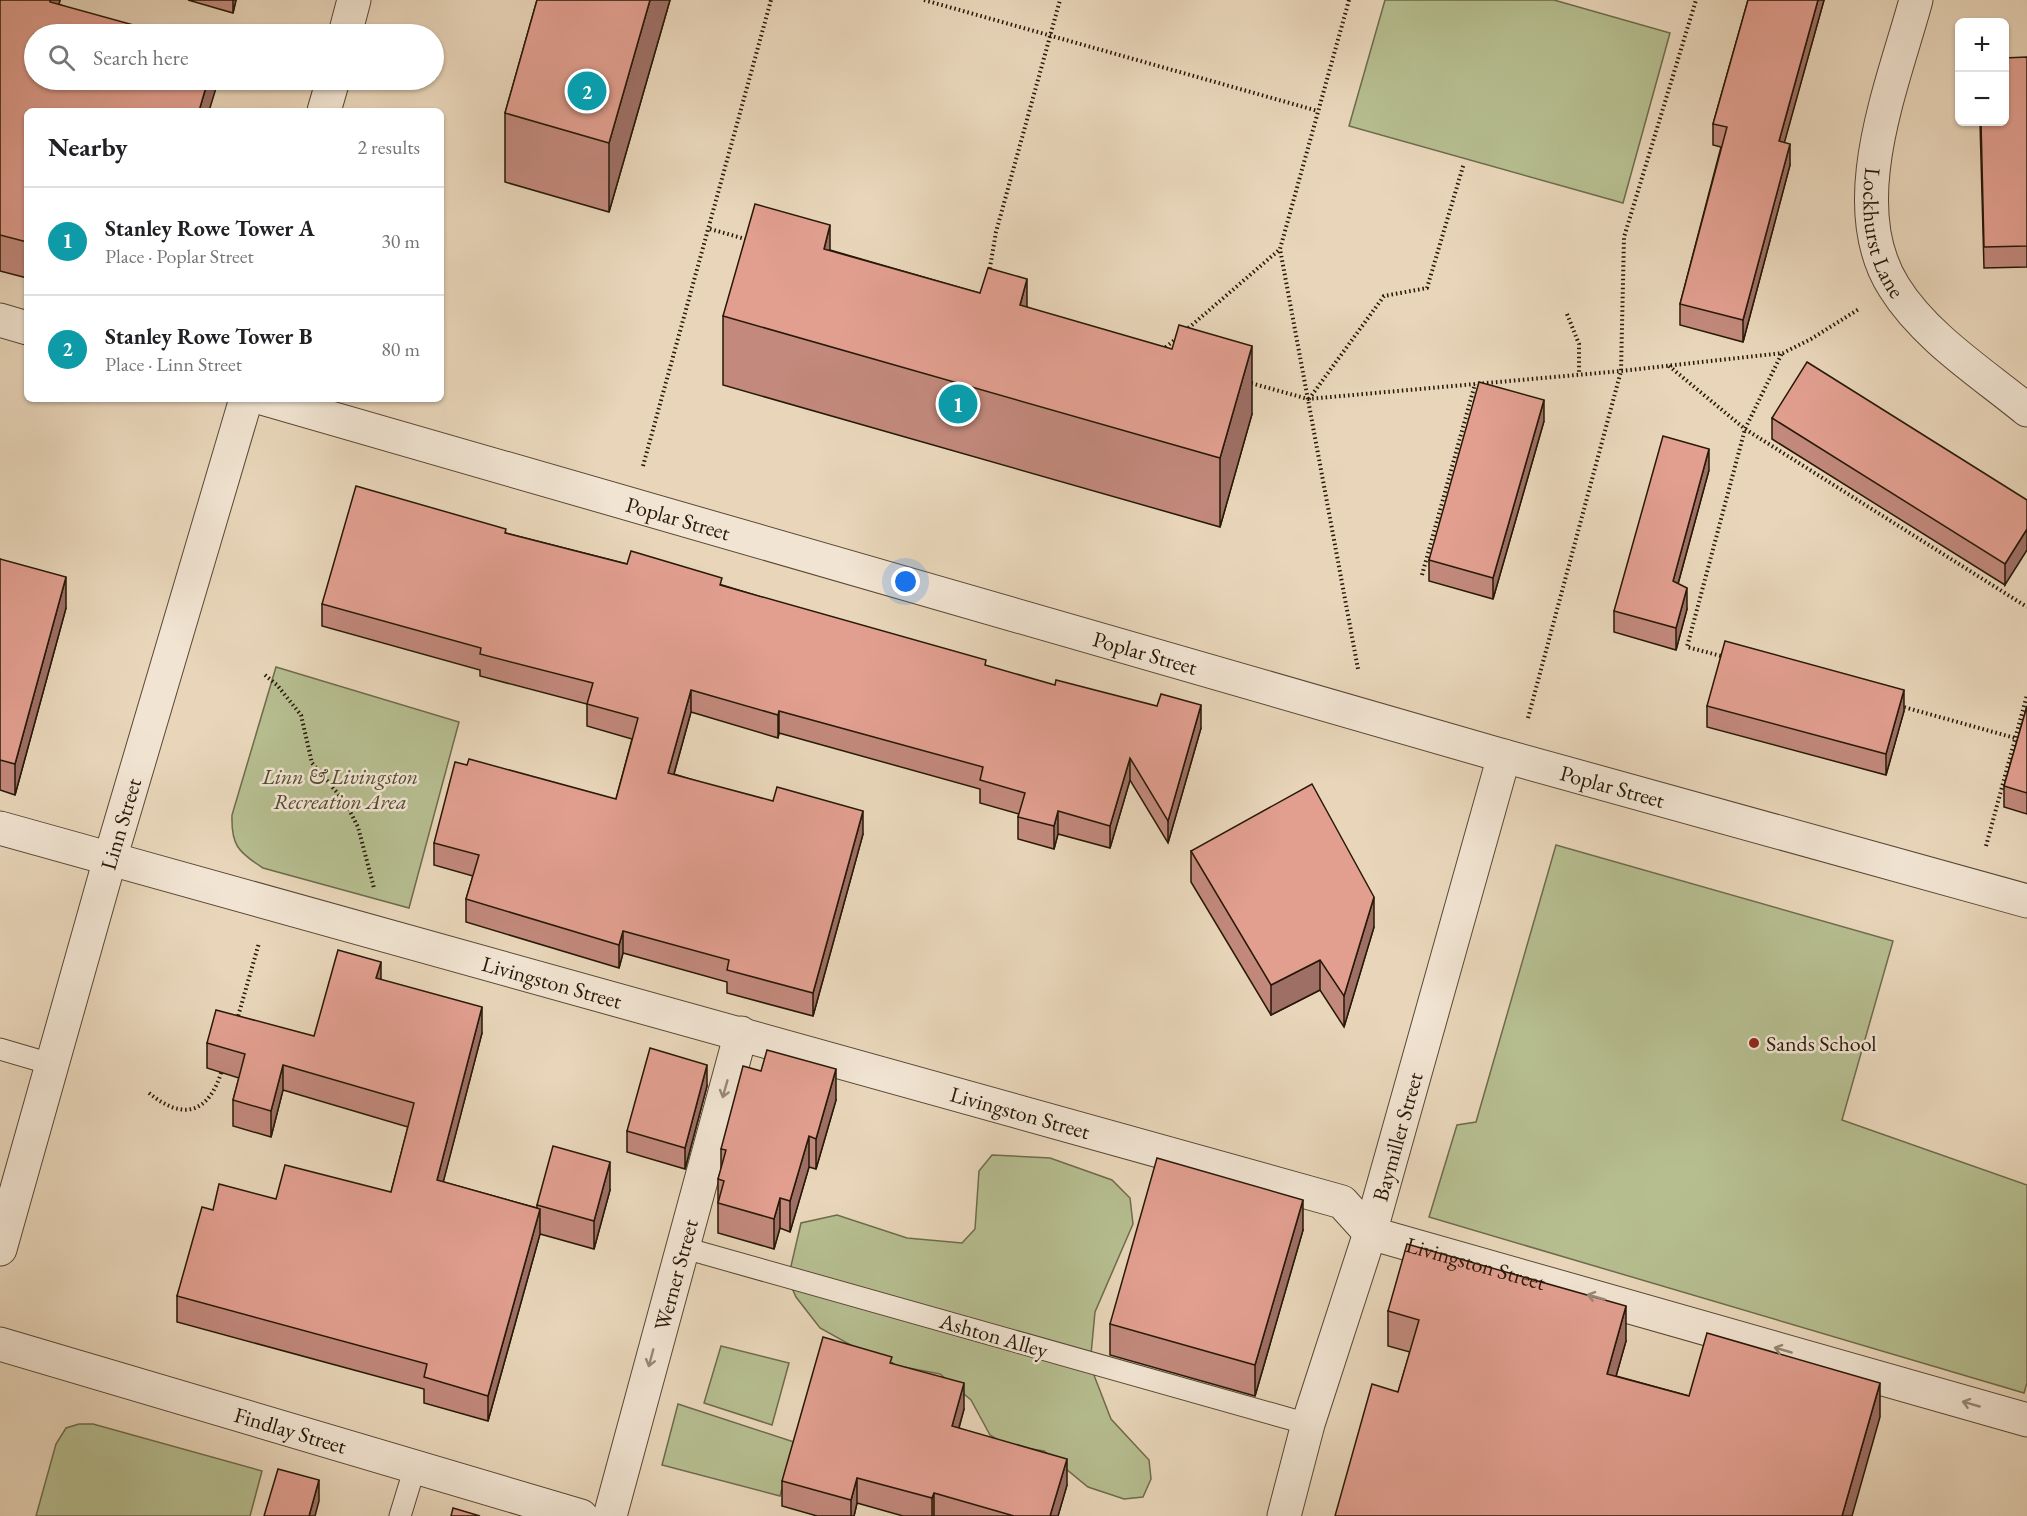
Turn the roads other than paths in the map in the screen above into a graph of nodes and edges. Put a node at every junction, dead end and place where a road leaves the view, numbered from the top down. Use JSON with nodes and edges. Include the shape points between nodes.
{"nodes":[{"id":1,"x":354,"y":0,"type":"edge"},
{"id":2,"x":1916,"y":0,"type":"edge"},
{"id":3,"x":348,"y":24,"type":"edge"},
{"id":4,"x":330,"y":90,"type":"edge"},
{"id":5,"x":325,"y":108,"type":"edge"},
{"id":6,"x":0,"y":320,"type":"edge"},
{"id":7,"x":24,"y":327,"type":"edge"},
{"id":8,"x":245,"y":402,"type":"edge"},
{"id":9,"x":275,"y":402,"type":"edge"},
{"id":10,"x":2027,"y":410,"type":"edge"},
{"id":11,"x":1504,"y":756,"type":"junction"},
{"id":12,"x":0,"y":828,"type":"edge"},
{"id":13,"x":110,"y":859,"type":"junction"},
{"id":14,"x":2027,"y":901,"type":"edge"},
{"id":15,"x":741,"y":1033,"type":"junction"},
{"id":16,"x":0,"y":1050,"type":"edge"},
{"id":17,"x":51,"y":1064,"type":"junction"},
{"id":18,"x":1370,"y":1233,"type":"junction"},
{"id":19,"x":681,"y":1246,"type":"junction"},
{"id":20,"x":0,"y":1249,"type":"edge"},
{"id":21,"x":0,"y":1344,"type":"edge"},
{"id":22,"x":2027,"y":1420,"type":"edge"},
{"id":23,"x":1308,"y":1424,"type":"junction"},
{"id":24,"x":415,"y":1467,"type":"junction"},
{"id":25,"x":400,"y":1516,"type":"edge"},
{"id":26,"x":581,"y":1516,"type":"edge"},
{"id":27,"x":610,"y":1516,"type":"edge"},
{"id":28,"x":1284,"y":1516,"type":"edge"}],
"edges":[{"from":1,"to":3,"type":"street"},
{"from":2,"to":10,"type":"street","name":"Lockhurst Lane","via":[[1881,125],[1870,191],[1878,258],[1894,288],[1924,324]]},
{"from":4,"to":5,"type":"street"},
{"from":6,"to":7,"type":"street"},
{"from":8,"to":13,"type":"street","name":"Linn Street"},
{"from":9,"to":11,"type":"street","name":"Poplar Street"},
{"from":11,"to":14,"type":"street","name":"Poplar Street"},
{"from":11,"to":18,"type":"street","name":"Baymiller Street"},
{"from":12,"to":13,"type":"street","name":"Livingston Street"},
{"from":13,"to":15,"type":"street","name":"Livingston Street"},
{"from":13,"to":17,"type":"street","name":"Linn Street"},
{"from":15,"to":18,"type":"street","name":"Livingston Street","via":[[1342,1202]]},
{"from":15,"to":19,"type":"street","name":"Werner Street","one_way":true},
{"from":16,"to":17,"type":"lane"},
{"from":17,"to":20,"type":"street","name":"Linn Street"},
{"from":22,"to":18,"type":"street","name":"Livingston Street","one_way":true},
{"from":18,"to":23,"type":"street","name":"Baymiller Street"},
{"from":19,"to":23,"type":"lane","name":"Ashton Alley"},
{"from":19,"to":27,"type":"street","name":"Werner Street","one_way":true},
{"from":21,"to":24,"type":"street","name":"Findlay Street"},
{"from":23,"to":28,"type":"street","name":"Baymiller Street"},
{"from":24,"to":25,"type":"lane"},
{"from":24,"to":26,"type":"street","name":"Findlay Street"}]}
